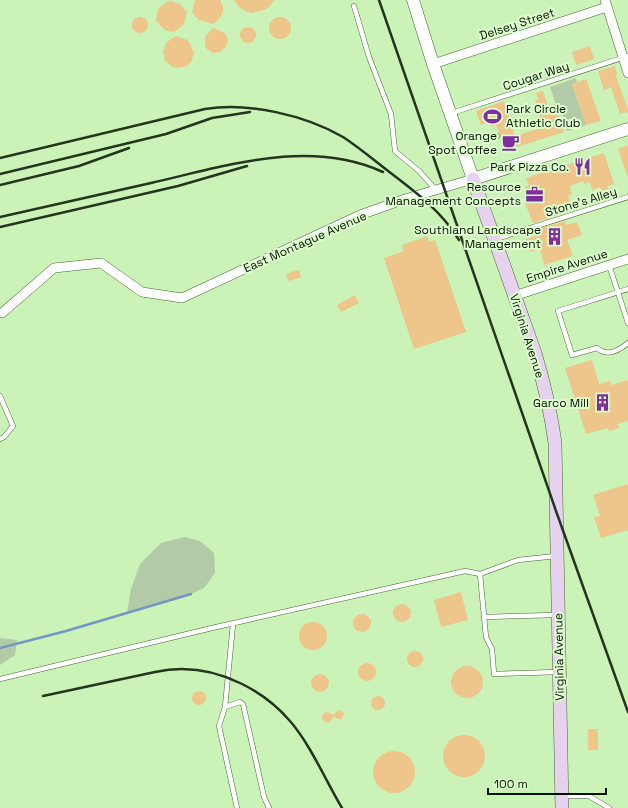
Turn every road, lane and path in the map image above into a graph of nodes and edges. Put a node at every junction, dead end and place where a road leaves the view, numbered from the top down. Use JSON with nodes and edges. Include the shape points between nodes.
{"nodes":[{"id":1,"x":413,"y":0,"type":"edge"},
{"id":2,"x":606,"y":4,"type":"edge"},
{"id":3,"x":354,"y":6,"type":"dead end"},
{"id":4,"x":626,"y":57,"type":"edge"},
{"id":5,"x":433,"y":64,"type":"junction"},
{"id":6,"x":628,"y":73,"type":"edge"},
{"id":7,"x":450,"y":114,"type":"junction"},
{"id":8,"x":628,"y":128,"type":"edge"},
{"id":9,"x":497,"y":136,"type":"dead end"},
{"id":10,"x":459,"y":138,"type":"junction"},
{"id":11,"x":473,"y":179,"type":"junction"},
{"id":12,"x":436,"y":190,"type":"junction"},
{"id":13,"x":628,"y":197,"type":"edge"},
{"id":14,"x":495,"y":239,"type":"junction"},
{"id":15,"x":628,"y":259,"type":"edge"},
{"id":16,"x":609,"y":265,"type":"junction"},
{"id":17,"x":628,"y":290,"type":"edge"},
{"id":18,"x":618,"y":292,"type":"junction"},
{"id":19,"x":514,"y":296,"type":"junction"},
{"id":20,"x":1,"y":316,"type":"edge"},
{"id":21,"x":628,"y":323,"type":"edge"},
{"id":22,"x":628,"y":343,"type":"edge"},
{"id":23,"x":0,"y":396,"type":"edge"},
{"id":24,"x":0,"y":439,"type":"edge"},
{"id":25,"x":557,"y":556,"type":"junction"},
{"id":26,"x":480,"y":574,"type":"junction"},
{"id":27,"x":558,"y":615,"type":"junction"},
{"id":28,"x":484,"y":618,"type":"junction"},
{"id":29,"x":233,"y":624,"type":"junction"},
{"id":30,"x":559,"y":672,"type":"junction"},
{"id":31,"x":0,"y":679,"type":"edge"},
{"id":32,"x":225,"y":707,"type":"junction"},
{"id":33,"x":562,"y":802,"type":"edge"},
{"id":34,"x":599,"y":802,"type":"junction"},
{"id":35,"x":237,"y":808,"type":"edge"},
{"id":36,"x":269,"y":808,"type":"edge"},
{"id":37,"x":599,"y":808,"type":"edge"},
{"id":38,"x":609,"y":808,"type":"edge"}],
"edges":[{"from":1,"to":5,"type":"street","name":"Virginia Avenue"},
{"from":2,"to":4,"type":"street"},
{"from":2,"to":5,"type":"street","name":"Delsey Street"},
{"from":3,"to":12,"type":"lane","via":[[369,57],[391,114],[395,151],[419,171]]},
{"from":4,"to":6,"type":"street"},
{"from":4,"to":7,"type":"lane","name":"Cougar Way"},
{"from":5,"to":7,"type":"street","name":"Virginia Avenue"},
{"from":7,"to":10,"type":"street","name":"Virginia Avenue"},
{"from":8,"to":11,"type":"street","name":"East Montague Avenue"},
{"from":9,"to":10,"type":"lane"},
{"from":10,"to":11,"type":"street","name":"Virginia Avenue"},
{"from":11,"to":12,"type":"street","name":"East Montague Avenue"},
{"from":11,"to":14,"type":"main road","name":"Virginia Avenue"},
{"from":12,"to":20,"type":"street","name":"East Montague Avenue","via":[[360,216],[182,298],[142,292],[101,263],[54,268]]},
{"from":13,"to":14,"type":"lane","name":"Stone's Alley"},
{"from":14,"to":19,"type":"main road","name":"Virginia Avenue"},
{"from":15,"to":16,"type":"street","name":"Empire Avenue"},
{"from":16,"to":18,"type":"lane"},
{"from":16,"to":19,"type":"street","name":"Empire Avenue"},
{"from":17,"to":18,"type":"lane"},
{"from":18,"to":21,"type":"lane"},
{"from":18,"to":22,"type":"lane","via":[[558,311],[572,355],[597,348],[601,352],[609,353]]},
{"from":19,"to":25,"type":"main road","name":"Virginia Avenue","via":[[540,370],[552,424]]},
{"from":23,"to":24,"type":"lane","via":[[13,426]]},
{"from":25,"to":26,"type":"lane","via":[[518,560]]},
{"from":25,"to":27,"type":"main road","name":"Virginia Avenue"},
{"from":26,"to":28,"type":"lane"},
{"from":26,"to":29,"type":"lane","via":[[465,571]]},
{"from":27,"to":28,"type":"lane"},
{"from":27,"to":30,"type":"main road","name":"Virginia Avenue"},
{"from":28,"to":30,"type":"lane","via":[[486,637],[492,649],[494,674]]},
{"from":29,"to":31,"type":"lane"},
{"from":29,"to":32,"type":"lane"},
{"from":30,"to":33,"type":"main road","name":"Virginia Avenue"},
{"from":32,"to":35,"type":"lane","via":[[219,726]]},
{"from":32,"to":36,"type":"lane","via":[[240,702],[243,704],[264,797]]},
{"from":33,"to":34,"type":"lane","via":[[589,796]]},
{"from":34,"to":37,"type":"lane"},
{"from":34,"to":38,"type":"lane"}]}
